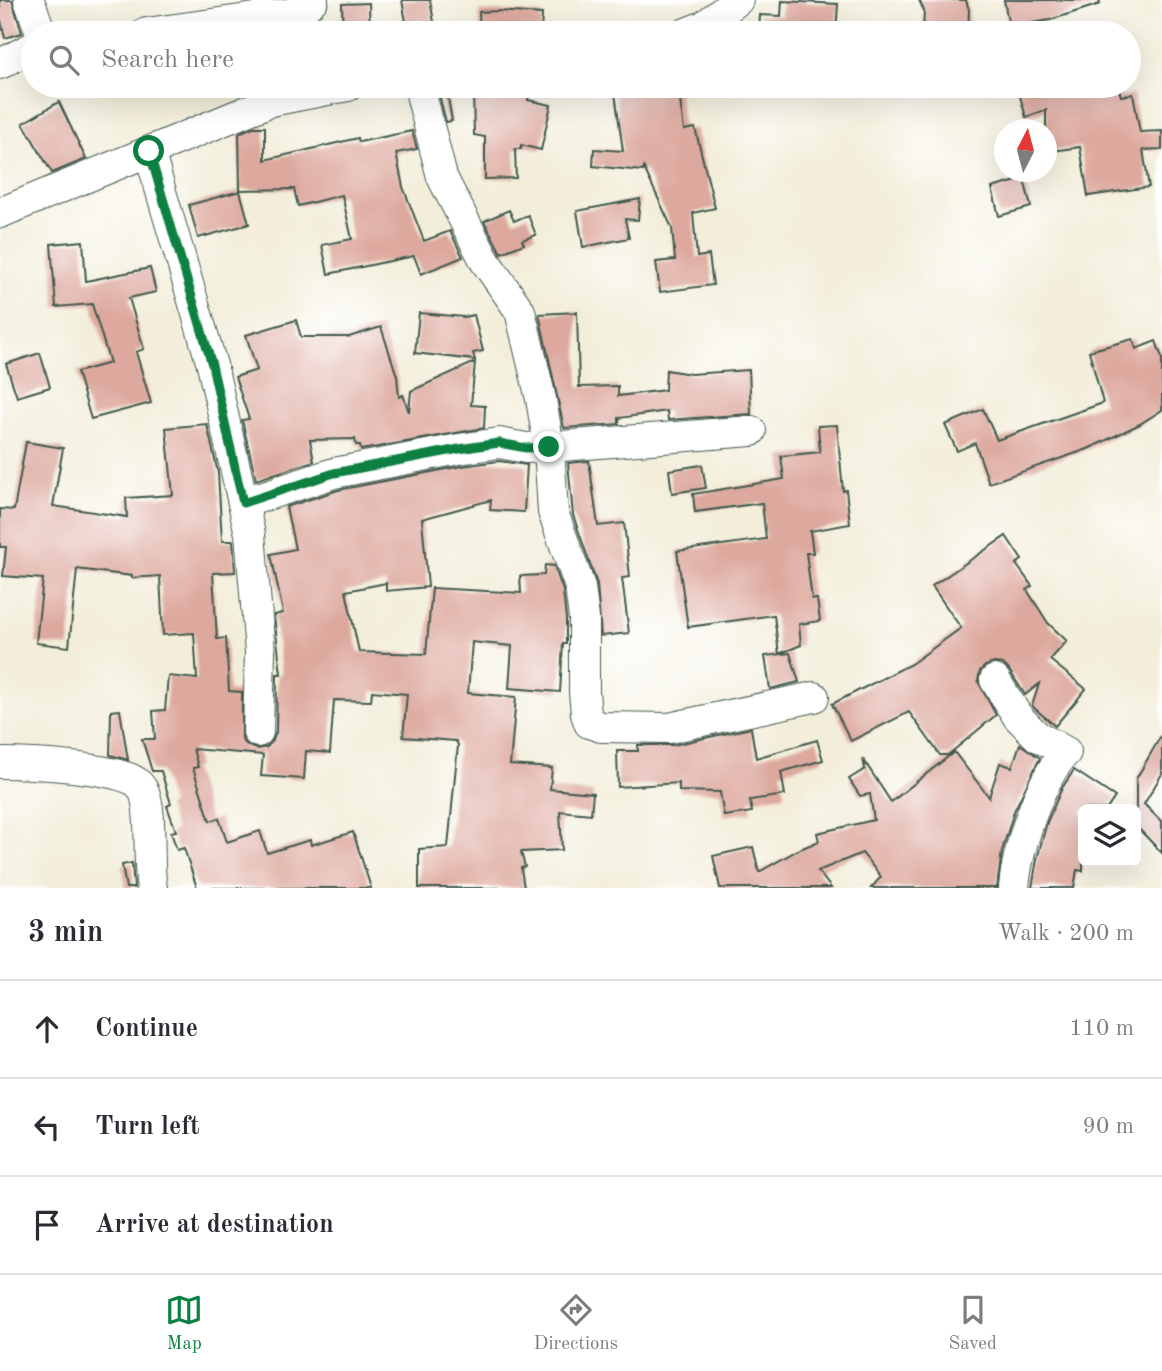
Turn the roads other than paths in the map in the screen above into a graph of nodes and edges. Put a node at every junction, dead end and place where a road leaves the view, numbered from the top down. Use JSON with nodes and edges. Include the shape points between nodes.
{"nodes":[{"id":1,"x":29,"y":0,"type":"edge"},
{"id":2,"x":313,"y":0,"type":"edge"},
{"id":3,"x":738,"y":0,"type":"edge"},
{"id":4,"x":37,"y":21,"type":"edge"},
{"id":5,"x":234,"y":21,"type":"edge"},
{"id":6,"x":711,"y":21,"type":"edge"},
{"id":7,"x":21,"y":53,"type":"edge"},
{"id":8,"x":0,"y":64,"type":"edge"},
{"id":9,"x":286,"y":98,"type":"edge"},
{"id":10,"x":422,"y":98,"type":"edge"},
{"id":11,"x":149,"y":151,"type":"junction"},
{"id":12,"x":0,"y":213,"type":"edge"},
{"id":13,"x":751,"y":431,"type":"dead end"},
{"id":14,"x":549,"y":447,"type":"junction"},
{"id":15,"x":243,"y":503,"type":"junction"},
{"id":16,"x":995,"y":680,"type":"dead end"},
{"id":17,"x":814,"y":697,"type":"dead end"},
{"id":18,"x":258,"y":732,"type":"dead end"},
{"id":19,"x":0,"y":763,"type":"edge"},
{"id":20,"x":152,"y":888,"type":"edge"},
{"id":21,"x":1014,"y":888,"type":"edge"}],
"edges":[{"from":1,"to":4,"type":"street"},
{"from":2,"to":5,"type":"street","via":[[300,12]]},
{"from":3,"to":6,"type":"street"},
{"from":7,"to":8,"type":"street"},
{"from":9,"to":11,"type":"street"},
{"from":10,"to":14,"type":"street","via":[[442,177],[485,261],[520,311]]},
{"from":11,"to":12,"type":"street"},
{"from":11,"to":15,"type":"street","via":[[212,365]]},
{"from":13,"to":14,"type":"street"},
{"from":14,"to":15,"type":"street","via":[[499,443],[459,449],[334,473]]},
{"from":14,"to":17,"type":"street","via":[[553,512],[580,587],[589,723],[669,728]]},
{"from":15,"to":18,"type":"street","via":[[260,652]]},
{"from":16,"to":21,"type":"street","via":[[1018,717],[1037,736],[1066,752],[1042,789],[1015,868]]},
{"from":19,"to":20,"type":"street","via":[[110,774],[136,781],[144,792],[147,811]]}]}
